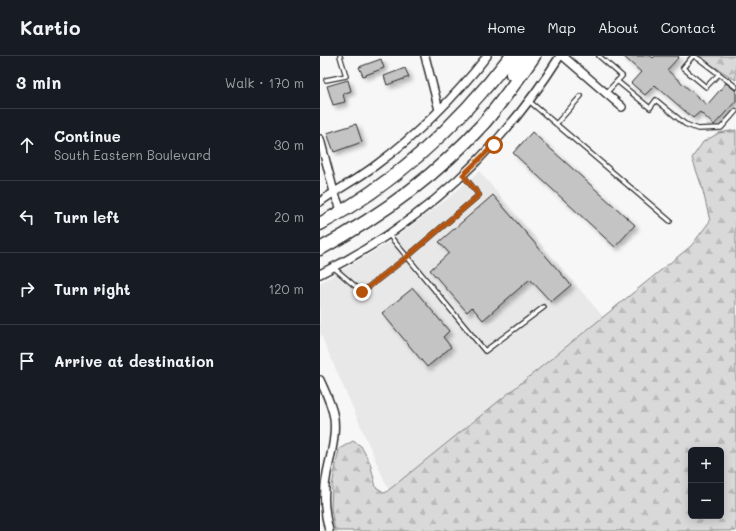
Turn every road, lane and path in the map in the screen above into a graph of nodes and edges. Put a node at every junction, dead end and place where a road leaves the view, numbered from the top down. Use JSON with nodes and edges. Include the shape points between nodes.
{"nodes":[{"id":1,"x":340,"y":56,"type":"edge"},
{"id":2,"x":425,"y":56,"type":"edge"},
{"id":3,"x":487,"y":56,"type":"edge"},
{"id":4,"x":511,"y":56,"type":"edge"},
{"id":5,"x":523,"y":56,"type":"edge"},
{"id":6,"x":534,"y":56,"type":"edge"},
{"id":7,"x":560,"y":56,"type":"edge"},
{"id":8,"x":563,"y":56,"type":"edge"},
{"id":9,"x":598,"y":56,"type":"edge"},
{"id":10,"x":693,"y":56,"type":"edge"},
{"id":11,"x":719,"y":74,"type":"junction"},
{"id":12,"x":326,"y":80,"type":"dead end"},
{"id":13,"x":617,"y":81,"type":"junction"},
{"id":14,"x":736,"y":87,"type":"edge"},
{"id":15,"x":606,"y":93,"type":"junction"},
{"id":16,"x":581,"y":96,"type":"dead end"},
{"id":17,"x":529,"y":101,"type":"junction"},
{"id":18,"x":622,"y":107,"type":"dead end"},
{"id":19,"x":439,"y":110,"type":"junction"},
{"id":20,"x":736,"y":111,"type":"edge"},
{"id":21,"x":483,"y":123,"type":"junction"},
{"id":22,"x":556,"y":124,"type":"junction"},
{"id":23,"x":320,"y":139,"type":"edge"},
{"id":24,"x":463,"y":175,"type":"junction"},
{"id":25,"x":334,"y":192,"type":"junction"},
{"id":26,"x":320,"y":202,"type":"edge"},
{"id":27,"x":342,"y":212,"type":"junction"},
{"id":28,"x":670,"y":221,"type":"dead end"},
{"id":29,"x":320,"y":224,"type":"edge"},
{"id":30,"x":389,"y":234,"type":"junction"},
{"id":31,"x":320,"y":249,"type":"edge"},
{"id":32,"x":407,"y":257,"type":"junction"},
{"id":33,"x":333,"y":267,"type":"junction"},
{"id":34,"x":320,"y":274,"type":"edge"},
{"id":35,"x":544,"y":307,"type":"dead end"},
{"id":36,"x":320,"y":380,"type":"edge"},
{"id":37,"x":329,"y":531,"type":"edge"}],
"edges":[{"from":1,"to":12,"type":"lane","via":[[346,76]]},
{"from":2,"to":19,"type":"street"},
{"from":3,"to":19,"type":"street"},
{"from":4,"to":27,"type":"highway","via":[[450,127],[400,171]]},
{"from":5,"to":21,"type":"highway"},
{"from":6,"to":21,"type":"highway"},
{"from":7,"to":17,"type":"street"},
{"from":8,"to":15,"type":"street"},
{"from":9,"to":13,"type":"lane","via":[[622,76]]},
{"from":10,"to":11,"type":"lane"},
{"from":10,"to":11,"type":"lane","via":[[683,68],[706,87]]},
{"from":11,"to":14,"type":"lane"},
{"from":13,"to":15,"type":"lane"},
{"from":13,"to":20,"type":"lane","via":[[650,108],[656,100],[685,124],[698,129],[721,128]]},
{"from":15,"to":18,"type":"street"},
{"from":16,"to":22,"type":"lane"},
{"from":17,"to":22,"type":"lane"},
{"from":17,"to":24,"type":"street","via":[[494,145]]},
{"from":19,"to":25,"type":"street","via":[[411,138],[375,166]]},
{"from":21,"to":31,"type":"highway","via":[[443,163],[406,194]]},
{"from":22,"to":28,"type":"lane"},
{"from":23,"to":25,"type":"street"},
{"from":24,"to":30,"type":"street"},
{"from":24,"to":32,"type":"lane","via":[[479,195]]},
{"from":25,"to":26,"type":"street"},
{"from":25,"to":27,"type":"street"},
{"from":27,"to":29,"type":"highway"},
{"from":30,"to":32,"type":"lane"},
{"from":30,"to":33,"type":"street"},
{"from":32,"to":33,"type":"lane","via":[[362,292]]},
{"from":32,"to":35,"type":"lane","via":[[484,351]]},
{"from":33,"to":34,"type":"street"},
{"from":36,"to":37,"type":"street","via":[[334,417],[334,445],[326,474],[324,497],[325,518]]}]}
